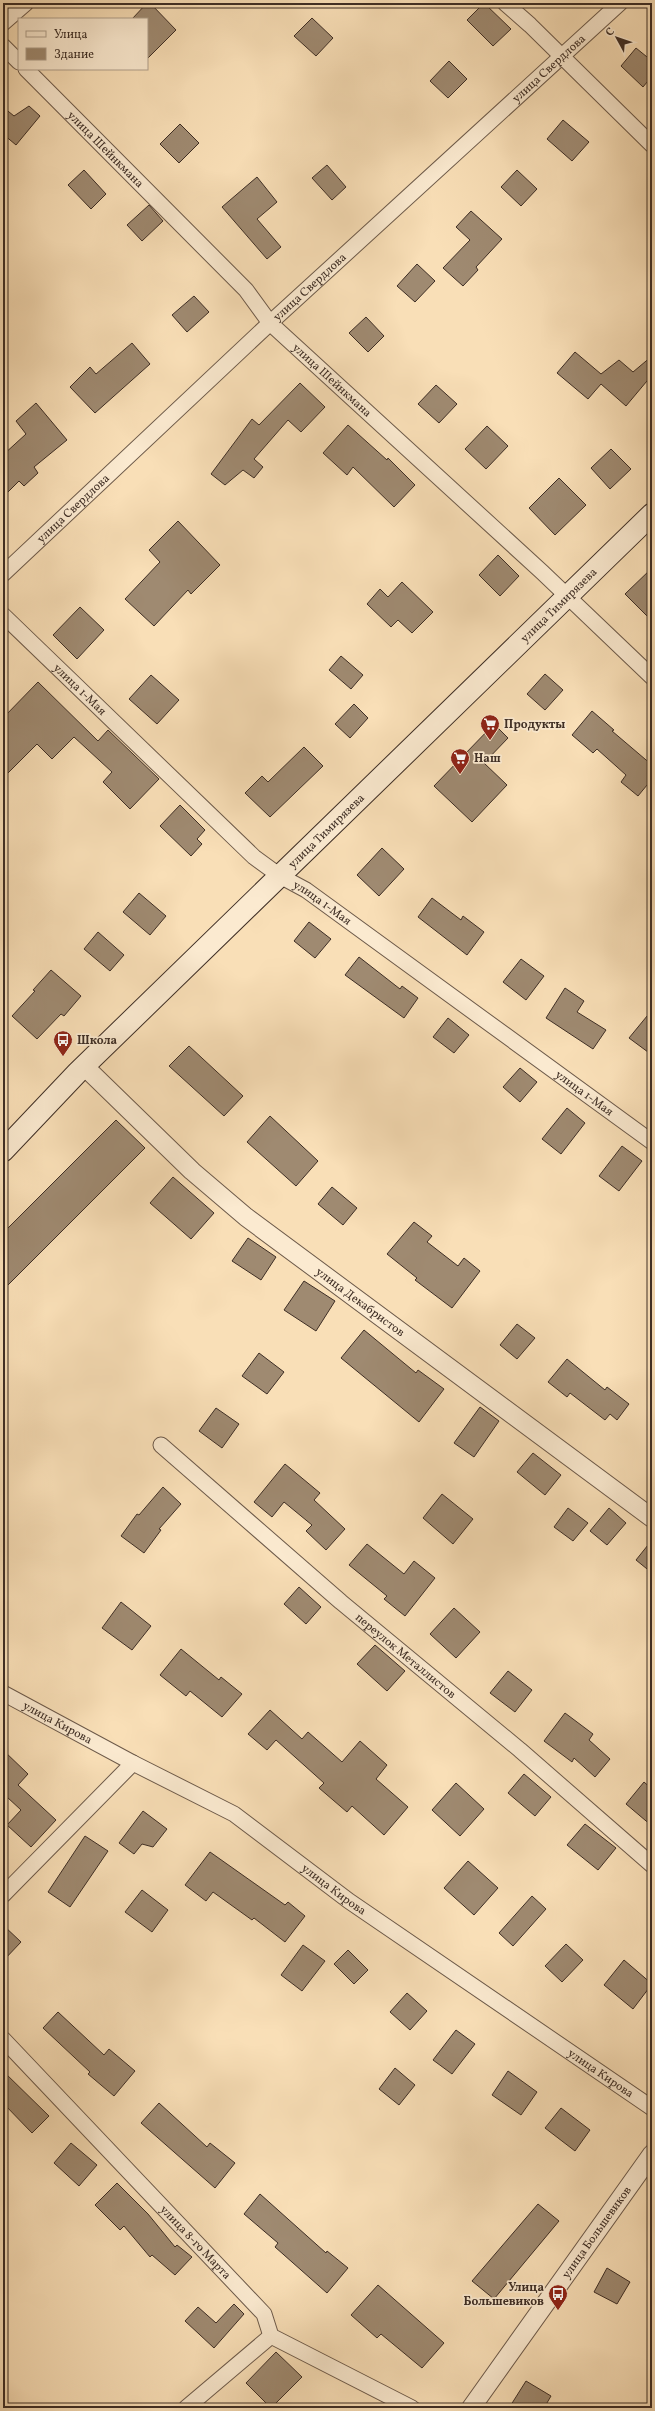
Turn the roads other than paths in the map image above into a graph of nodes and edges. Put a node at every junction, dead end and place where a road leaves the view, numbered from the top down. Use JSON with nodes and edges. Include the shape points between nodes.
{"nodes":[{"id":1,"x":26,"y":3,"type":"edge"},
{"id":2,"x":505,"y":3,"type":"edge"},
{"id":3,"x":620,"y":3,"type":"edge"},
{"id":4,"x":3,"y":23,"type":"edge"},
{"id":5,"x":3,"y":46,"type":"edge"},
{"id":6,"x":562,"y":56,"type":"junction"},
{"id":7,"x":18,"y":61,"type":"edge"},
{"id":8,"x":27,"y":70,"type":"edge"},
{"id":9,"x":652,"y":145,"type":"edge"},
{"id":10,"x":270,"y":323,"type":"junction"},
{"id":11,"x":652,"y":514,"type":"edge"},
{"id":12,"x":3,"y":574,"type":"edge"},
{"id":13,"x":568,"y":596,"type":"junction"},
{"id":14,"x":3,"y":615,"type":"edge"},
{"id":15,"x":652,"y":677,"type":"edge"},
{"id":16,"x":280,"y":876,"type":"junction"},
{"id":17,"x":84,"y":1066,"type":"junction"},
{"id":18,"x":652,"y":1142,"type":"edge"},
{"id":19,"x":3,"y":1151,"type":"edge"},
{"id":20,"x":161,"y":1445,"type":"dead end"},
{"id":21,"x":652,"y":1518,"type":"edge"},
{"id":22,"x":3,"y":1693,"type":"edge"},
{"id":23,"x":133,"y":1763,"type":"junction"},
{"id":24,"x":652,"y":1865,"type":"edge"},
{"id":25,"x":3,"y":1895,"type":"edge"},
{"id":26,"x":3,"y":2039,"type":"edge"},
{"id":27,"x":652,"y":2108,"type":"edge"},
{"id":28,"x":652,"y":2154,"type":"edge"},
{"id":29,"x":271,"y":2336,"type":"junction"},
{"id":30,"x":186,"y":2408,"type":"edge"},
{"id":31,"x":412,"y":2408,"type":"edge"},
{"id":32,"x":471,"y":2408,"type":"edge"}],
"edges":[{"from":1,"to":4,"type":"street"},
{"from":2,"to":6,"type":"street"},
{"from":3,"to":6,"type":"street","name":"улица Свердлова"},
{"from":5,"to":7,"type":"street"},
{"from":6,"to":9,"type":"street"},
{"from":6,"to":10,"type":"street","name":"улица Свердлова"},
{"from":8,"to":10,"type":"street","name":"улица Шейнкмана","via":[[246,290]]},
{"from":10,"to":12,"type":"street","name":"улица Свердлова"},
{"from":10,"to":13,"type":"street","name":"улица Шейнкмана"},
{"from":11,"to":13,"type":"main road","name":"улица Тимирязева"},
{"from":13,"to":15,"type":"street","name":"улица Шейнкмана"},
{"from":13,"to":16,"type":"main road","name":"улица Тимирязева"},
{"from":14,"to":16,"type":"street","name":"улица 1-Мая","via":[[254,857]]},
{"from":16,"to":17,"type":"main road","name":"улица Тимирязева"},
{"from":16,"to":18,"type":"street","name":"улица 1-Мая","via":[[306,890]]},
{"from":17,"to":19,"type":"main road","name":"улица Тимирязева"},
{"from":17,"to":21,"type":"street","name":"улица Декабристов","via":[[192,1171],[246,1217]]},
{"from":20,"to":24,"type":"street","name":"переулок Металлистов","via":[[341,1602],[520,1750]]},
{"from":22,"to":23,"type":"street","name":"улица Кирова"},
{"from":23,"to":25,"type":"street"},
{"from":23,"to":27,"type":"street","name":"улица Кирова","via":[[234,1814],[349,1901]]},
{"from":26,"to":29,"type":"street","name":"улица 8-го Марта","via":[[264,2314]]},
{"from":28,"to":32,"type":"street","name":"улица Большевиков"},
{"from":29,"to":30,"type":"street"},
{"from":29,"to":31,"type":"street"}]}
